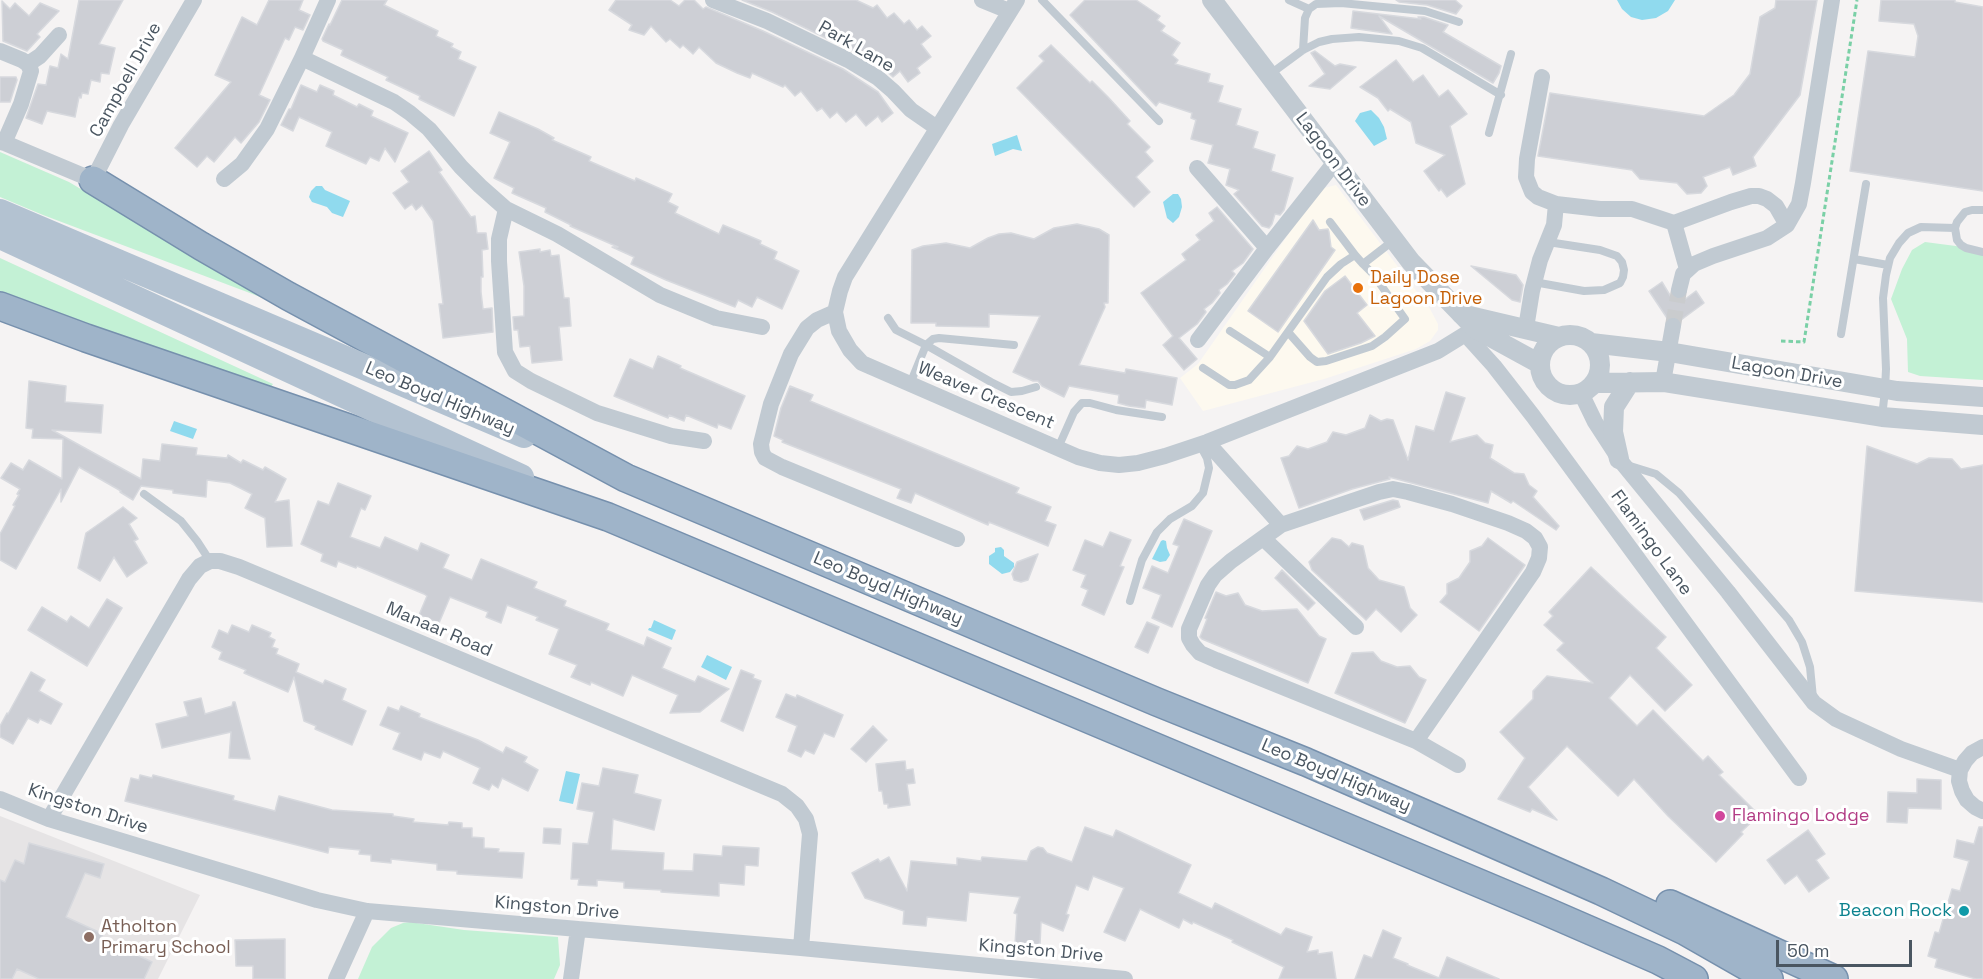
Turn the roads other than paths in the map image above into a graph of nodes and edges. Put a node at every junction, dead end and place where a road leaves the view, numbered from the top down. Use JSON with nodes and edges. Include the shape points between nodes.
{"nodes":[{"id":1,"x":194,"y":0,"type":"edge"},
{"id":2,"x":328,"y":0,"type":"edge"},
{"id":3,"x":713,"y":0,"type":"edge"},
{"id":4,"x":982,"y":0,"type":"edge"},
{"id":5,"x":1042,"y":0,"type":"edge"},
{"id":6,"x":1212,"y":0,"type":"edge"},
{"id":7,"x":1289,"y":0,"type":"edge"},
{"id":8,"x":1832,"y":0,"type":"edge"},
{"id":9,"x":1013,"y":6,"type":"edge"},
{"id":10,"x":1309,"y":9,"type":"junction"},
{"id":11,"x":1459,"y":22,"type":"dead end"},
{"id":12,"x":59,"y":35,"type":"dead end"},
{"id":13,"x":1303,"y":50,"type":"junction"},
{"id":14,"x":0,"y":51,"type":"edge"},
{"id":15,"x":1511,"y":54,"type":"dead end"},
{"id":16,"x":302,"y":58,"type":"junction"},
{"id":17,"x":28,"y":64,"type":"junction"},
{"id":18,"x":1269,"y":75,"type":"junction"},
{"id":19,"x":1542,"y":77,"type":"dead end"},
{"id":20,"x":1501,"y":95,"type":"junction"},
{"id":21,"x":1159,"y":121,"type":"dead end"},
{"id":22,"x":937,"y":128,"type":"junction"},
{"id":23,"x":1489,"y":134,"type":"dead end"},
{"id":24,"x":2,"y":142,"type":"edge"},
{"id":25,"x":1335,"y":162,"type":"junction"},
{"id":26,"x":1197,"y":168,"type":"dead end"},
{"id":27,"x":224,"y":178,"type":"dead end"},
{"id":28,"x":93,"y":180,"type":"junction"},
{"id":29,"x":1866,"y":184,"type":"dead end"},
{"id":30,"x":1556,"y":204,"type":"junction"},
{"id":31,"x":507,"y":209,"type":"junction"},
{"id":32,"x":1983,"y":210,"type":"edge"},
{"id":33,"x":0,"y":212,"type":"edge"},
{"id":34,"x":1330,"y":222,"type":"dead end"},
{"id":35,"x":1674,"y":223,"type":"junction"},
{"id":36,"x":1786,"y":225,"type":"junction"},
{"id":37,"x":1955,"y":228,"type":"junction"},
{"id":38,"x":0,"y":236,"type":"edge"},
{"id":39,"x":1394,"y":240,"type":"junction"},
{"id":40,"x":1548,"y":242,"type":"junction"},
{"id":41,"x":1267,"y":248,"type":"junction"},
{"id":42,"x":1983,"y":252,"type":"edge"},
{"id":43,"x":1355,"y":255,"type":"junction"},
{"id":44,"x":1854,"y":259,"type":"junction"},
{"id":45,"x":1363,"y":264,"type":"junction"},
{"id":46,"x":1888,"y":265,"type":"junction"},
{"id":47,"x":1687,"y":269,"type":"junction"},
{"id":48,"x":1534,"y":282,"type":"junction"},
{"id":49,"x":1679,"y":290,"type":"tunnel mouth"},
{"id":50,"x":0,"y":306,"type":"edge"},
{"id":51,"x":836,"y":312,"type":"junction"},
{"id":52,"x":888,"y":318,"type":"dead end"},
{"id":53,"x":1673,"y":326,"type":"tunnel mouth"},
{"id":54,"x":762,"y":327,"type":"dead end"},
{"id":55,"x":1476,"y":328,"type":"junction"},
{"id":56,"x":1526,"y":328,"type":"junction"},
{"id":57,"x":1230,"y":331,"type":"dead end"},
{"id":58,"x":1288,"y":332,"type":"junction"},
{"id":59,"x":1841,"y":334,"type":"dead end"},
{"id":60,"x":1559,"y":337,"type":"junction"},
{"id":61,"x":1197,"y":340,"type":"dead end"},
{"id":62,"x":1591,"y":343,"type":"junction"},
{"id":63,"x":926,"y":345,"type":"junction"},
{"id":64,"x":1014,"y":345,"type":"dead end"},
{"id":65,"x":1669,"y":352,"type":"junction"},
{"id":66,"x":1270,"y":357,"type":"junction"},
{"id":67,"x":1540,"y":363,"type":"junction"},
{"id":68,"x":1729,"y":363,"type":"junction"},
{"id":69,"x":1203,"y":368,"type":"dead end"},
{"id":70,"x":1630,"y":382,"type":"junction"},
{"id":71,"x":1663,"y":382,"type":"junction"},
{"id":72,"x":909,"y":385,"type":"junction"},
{"id":73,"x":1036,"y":387,"type":"dead end"},
{"id":74,"x":1588,"y":388,"type":"junction"},
{"id":75,"x":1886,"y":390,"type":"junction"},
{"id":76,"x":1725,"y":391,"type":"junction"},
{"id":77,"x":1983,"y":397,"type":"edge"},
{"id":78,"x":1162,"y":417,"type":"dead end"},
{"id":79,"x":1882,"y":417,"type":"junction"},
{"id":80,"x":1983,"y":425,"type":"edge"},
{"id":81,"x":704,"y":441,"type":"dead end"},
{"id":82,"x":1204,"y":443,"type":"junction"},
{"id":83,"x":1058,"y":448,"type":"junction"},
{"id":84,"x":1621,"y":462,"type":"junction"},
{"id":85,"x":626,"y":478,"type":"junction"},
{"id":86,"x":144,"y":494,"type":"dead end"},
{"id":87,"x":608,"y":517,"type":"junction"},
{"id":88,"x":1281,"y":525,"type":"junction"},
{"id":89,"x":1263,"y":538,"type":"junction"},
{"id":90,"x":957,"y":539,"type":"dead end"},
{"id":91,"x":210,"y":561,"type":"junction"},
{"id":92,"x":1130,"y":601,"type":"dead end"},
{"id":93,"x":1356,"y":627,"type":"dead end"},
{"id":94,"x":1814,"y":703,"type":"junction"},
{"id":95,"x":1416,"y":741,"type":"junction"},
{"id":96,"x":1983,"y":747,"type":"edge"},
{"id":97,"x":1306,"y":762,"type":"junction"},
{"id":98,"x":1458,"y":765,"type":"dead end"},
{"id":99,"x":1960,"y":770,"type":"junction"},
{"id":100,"x":1799,"y":778,"type":"dead end"},
{"id":101,"x":0,"y":800,"type":"edge"},
{"id":102,"x":1983,"y":811,"type":"edge"},
{"id":103,"x":49,"y":819,"type":"junction"},
{"id":104,"x":1543,"y":910,"type":"junction"},
{"id":105,"x":367,"y":911,"type":"junction"},
{"id":106,"x":578,"y":929,"type":"junction"},
{"id":107,"x":801,"y":948,"type":"junction"},
{"id":108,"x":336,"y":979,"type":"edge"},
{"id":109,"x":571,"y":979,"type":"edge"},
{"id":110,"x":1125,"y":979,"type":"edge"},
{"id":111,"x":1670,"y":979,"type":"edge"},
{"id":112,"x":1694,"y":979,"type":"edge"},
{"id":113,"x":1769,"y":979,"type":"edge"},
{"id":114,"x":1834,"y":979,"type":"edge"}],
"edges":[{"from":1,"to":28,"type":"street","name":"Campbell Drive"},
{"from":2,"to":16,"type":"street"},
{"from":3,"to":22,"type":"street","name":"Park Lane","via":[[848,60],[878,78],[911,110]]},
{"from":4,"to":9,"type":"street"},
{"from":5,"to":21,"type":"lane"},
{"from":6,"to":18,"type":"street","name":"Lagoon Drive"},
{"from":7,"to":10,"type":"lane"},
{"from":8,"to":36,"type":"street","via":[[1799,204]]},
{"from":9,"to":22,"type":"street","name":"Weaver Crescent"},
{"from":10,"to":11,"type":"lane","via":[[1316,4],[1341,3],[1425,11]]},
{"from":10,"to":13,"type":"lane"},
{"from":12,"to":17,"type":"street"},
{"from":13,"to":18,"type":"lane"},
{"from":13,"to":20,"type":"lane","via":[[1319,42],[1346,37],[1399,41],[1422,48]]},
{"from":14,"to":17,"type":"street"},
{"from":15,"to":20,"type":"lane"},
{"from":16,"to":27,"type":"street","via":[[267,129],[242,164]]},
{"from":16,"to":31,"type":"street","via":[[410,113],[429,129],[460,167]]},
{"from":17,"to":24,"type":"street","via":[[29,80]]},
{"from":18,"to":25,"type":"street","name":"Lagoon Drive"},
{"from":19,"to":30,"type":"street","via":[[1526,177],[1532,192]]},
{"from":20,"to":23,"type":"lane"},
{"from":22,"to":51,"type":"street","name":"Weaver Crescent","via":[[845,277]]},
{"from":24,"to":28,"type":"street"},
{"from":25,"to":39,"type":"street","name":"Lagoon Drive"},
{"from":25,"to":41,"type":"street"},
{"from":26,"to":41,"type":"street"},
{"from":28,"to":85,"type":"highway","via":[[288,296]]},
{"from":29,"to":44,"type":"lane"},
{"from":30,"to":35,"type":"street","via":[[1632,208]]},
{"from":30,"to":40,"type":"street"},
{"from":31,"to":54,"type":"street","via":[[660,295],[716,318]]},
{"from":31,"to":81,"type":"street","via":[[499,239],[499,261],[505,352],[515,371],[597,413],[671,436]]},
{"from":32,"to":37,"type":"lane","via":[[1965,212]]},
{"from":33,"to":85,"type":"main road","name":"Leo Boyd Highway"},
{"from":34,"to":43,"type":"lane"},
{"from":35,"to":36,"type":"street","via":[[1751,196],[1767,199],[1776,206]]},
{"from":35,"to":47,"type":"street"},
{"from":36,"to":47,"type":"street","via":[[1767,238]]},
{"from":37,"to":42,"type":"lane","via":[[1961,245]]},
{"from":37,"to":46,"type":"lane","via":[[1921,227],[1908,233]]},
{"from":38,"to":87,"type":"main road","name":"Leo Boyd Highway"},
{"from":39,"to":45,"type":"lane"},
{"from":39,"to":55,"type":"street","name":"Lagoon Drive","via":[[1433,287]]},
{"from":40,"to":48,"type":"street"},
{"from":40,"to":48,"type":"lane","via":[[1617,256],[1622,262],[1623,277],[1620,283],[1604,290],[1584,291]]},
{"from":41,"to":61,"type":"street"},
{"from":43,"to":45,"type":"lane"},
{"from":43,"to":58,"type":"lane","via":[[1327,277]]},
{"from":44,"to":46,"type":"lane"},
{"from":44,"to":59,"type":"lane"},
{"from":45,"to":58,"type":"lane","via":[[1405,319],[1372,346],[1326,361],[1317,362],[1310,357]]},
{"from":46,"to":75,"type":"lane","via":[[1883,298]]},
{"from":47,"to":49,"type":"street"},
{"from":48,"to":56,"type":"street"},
{"from":50,"to":87,"type":"highway","via":[[106,346]]},
{"from":51,"to":72,"type":"street","name":"Weaver Crescent","via":[[839,331],[862,363]]},
{"from":51,"to":90,"type":"street","via":[[807,328],[794,347],[771,404],[762,452],[771,463]]},
{"from":52,"to":63,"type":"lane","via":[[896,330]]},
{"from":53,"to":65,"type":"street"},
{"from":55,"to":56,"type":"street","name":"Lagoon Drive"},
{"from":55,"to":67,"type":"street","name":"Lagoon Drive"},
{"from":55,"to":82,"type":"street","name":"Weaver Crescent","via":[[1438,351]]},
{"from":55,"to":100,"type":"street","name":"Flamingo Lane","via":[[1494,366]]},
{"from":56,"to":60,"type":"street","name":"Lagoon Drive"},
{"from":57,"to":66,"type":"lane"},
{"from":58,"to":66,"type":"lane"},
{"from":60,"to":62,"type":"street","via":[[1576,335]]},
{"from":60,"to":67,"type":"street","via":[[1545,347]]},
{"from":62,"to":65,"type":"street","name":"Lagoon Drive"},
{"from":62,"to":74,"type":"street","via":[[1600,366]]},
{"from":63,"to":64,"type":"lane","via":[[939,338]]},
{"from":63,"to":72,"type":"lane"},
{"from":63,"to":73,"type":"lane","via":[[1011,392]]},
{"from":65,"to":68,"type":"street","name":"Lagoon Drive"},
{"from":65,"to":71,"type":"street"},
{"from":66,"to":69,"type":"lane","via":[[1249,380],[1235,385]]},
{"from":67,"to":74,"type":"street","via":[[1549,387],[1564,395]]},
{"from":68,"to":75,"type":"street","name":"Lagoon Drive"},
{"from":68,"to":76,"type":"street"},
{"from":70,"to":71,"type":"street","name":"Lagoon Drive"},
{"from":70,"to":74,"type":"street","name":"Lagoon Drive"},
{"from":70,"to":84,"type":"street","via":[[1614,407],[1613,432]]},
{"from":71,"to":76,"type":"street","name":"Lagoon Drive"},
{"from":72,"to":83,"type":"street","name":"Weaver Crescent"},
{"from":74,"to":84,"type":"street","via":[[1595,422]]},
{"from":75,"to":77,"type":"street","name":"Lagoon Drive"},
{"from":75,"to":79,"type":"lane"},
{"from":76,"to":79,"type":"street","name":"Lagoon Drive"},
{"from":78,"to":83,"type":"lane","via":[[1082,403]]},
{"from":79,"to":80,"type":"street","name":"Lagoon Drive"},
{"from":82,"to":83,"type":"street","name":"Weaver Crescent","via":[[1138,464],[1119,465],[1100,463]]},
{"from":82,"to":88,"type":"street"},
{"from":82,"to":92,"type":"lane","via":[[1209,468],[1203,493],[1157,532],[1142,560]]},
{"from":84,"to":94,"type":"street"},
{"from":84,"to":94,"type":"lane","via":[[1656,474],[1678,493],[1789,620],[1810,667]]},
{"from":85,"to":97,"type":"highway","name":"Leo Boyd Highway"},
{"from":86,"to":91,"type":"lane","via":[[181,521]]},
{"from":87,"to":104,"type":"highway","name":"Leo Boyd Highway"},
{"from":88,"to":89,"type":"street"},
{"from":88,"to":95,"type":"street","via":[[1393,489],[1508,523],[1535,538],[1540,547],[1533,572]]},
{"from":89,"to":93,"type":"street"},
{"from":89,"to":95,"type":"street","via":[[1231,561],[1208,585],[1189,629],[1193,645],[1216,660]]},
{"from":91,"to":103,"type":"street","via":[[189,579]]},
{"from":91,"to":107,"type":"street","name":"Manaar Road","via":[[239,567],[782,795],[797,806],[810,834]]},
{"from":94,"to":99,"type":"street","via":[[1836,719],[1901,749]]},
{"from":95,"to":98,"type":"street"},
{"from":96,"to":99,"type":"street","via":[[1972,753]]},
{"from":97,"to":113,"type":"highway","name":"Leo Boyd Highway","via":[[1601,891],[1685,931]]},
{"from":97,"to":114,"type":"highway","via":[[1468,817]]},
{"from":99,"to":102,"type":"street","via":[[1959,781],[1967,800]]},
{"from":101,"to":103,"type":"street","name":"Kingston Drive"},
{"from":103,"to":105,"type":"street","name":"Kingston Drive","via":[[317,900]]},
{"from":104,"to":111,"type":"highway"},
{"from":104,"to":112,"type":"highway","name":"Leo Boyd Highway"},
{"from":105,"to":106,"type":"street","name":"Kingston Drive"},
{"from":105,"to":108,"type":"street"},
{"from":106,"to":107,"type":"street","name":"Kingston Drive"},
{"from":106,"to":109,"type":"street"},
{"from":107,"to":110,"type":"street","name":"Kingston Drive"}]}
